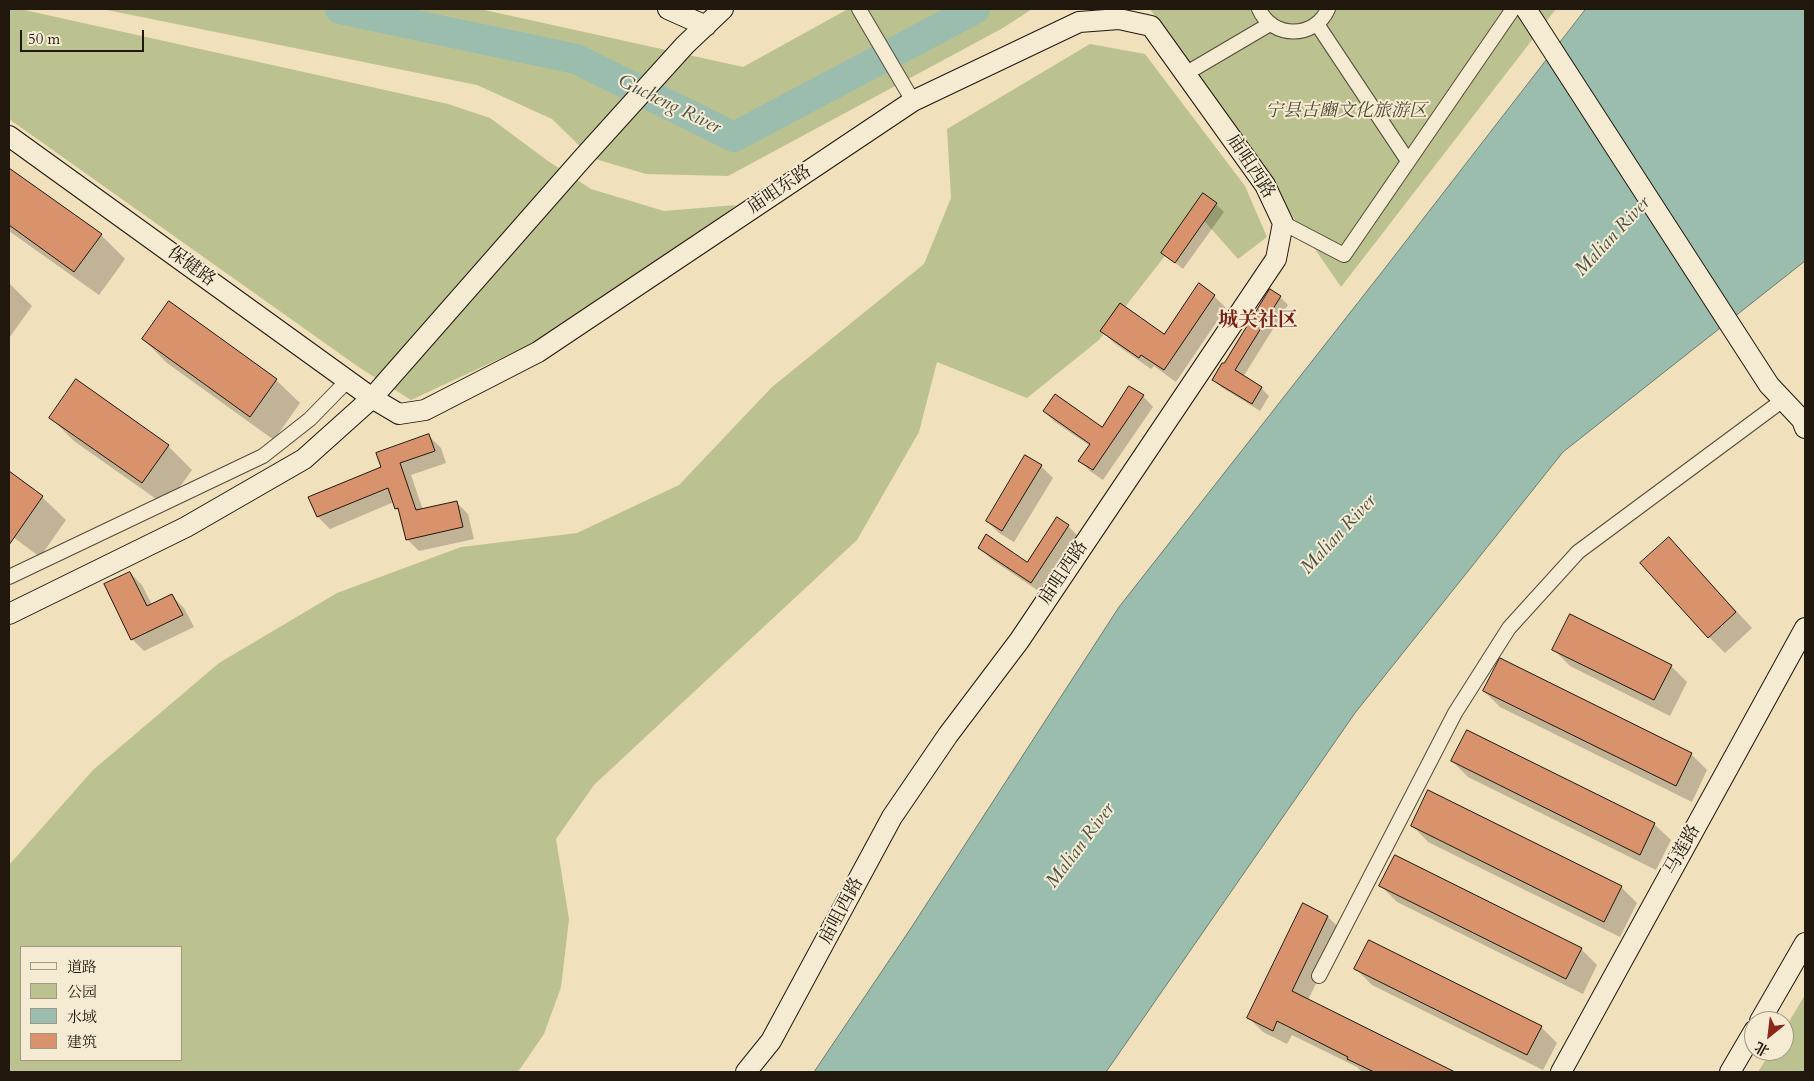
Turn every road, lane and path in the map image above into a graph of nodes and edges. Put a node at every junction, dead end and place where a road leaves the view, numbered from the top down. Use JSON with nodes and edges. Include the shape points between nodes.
{"nodes":[{"id":1,"x":668,"y":9,"type":"edge"},
{"id":2,"x":723,"y":9,"type":"edge"},
{"id":3,"x":859,"y":9,"type":"edge"},
{"id":4,"x":1259,"y":9,"type":"edge"},
{"id":5,"x":1328,"y":9,"type":"edge"},
{"id":6,"x":1513,"y":9,"type":"edge"},
{"id":7,"x":1529,"y":14,"type":"edge"},
{"id":8,"x":1082,"y":15,"type":"edge"},
{"id":9,"x":1270,"y":24,"type":"junction"},
{"id":10,"x":1317,"y":24,"type":"junction"},
{"id":11,"x":706,"y":26,"type":"junction"},
{"id":12,"x":1185,"y":74,"type":"junction"},
{"id":13,"x":913,"y":101,"type":"junction"},
{"id":14,"x":9,"y":136,"type":"edge"},
{"id":15,"x":1408,"y":161,"type":"junction"},
{"id":16,"x":1283,"y":223,"type":"junction"},
{"id":17,"x":348,"y":380,"type":"junction"},
{"id":18,"x":372,"y":398,"type":"junction"},
{"id":19,"x":1783,"y":400,"type":"junction"},
{"id":20,"x":1804,"y":422,"type":"edge"},
{"id":21,"x":9,"y":577,"type":"edge"},
{"id":22,"x":9,"y":614,"type":"edge"},
{"id":23,"x":1805,"y":628,"type":"edge"},
{"id":24,"x":1805,"y":943,"type":"edge"},
{"id":25,"x":1319,"y":976,"type":"dead end"},
{"id":26,"x":1766,"y":1011,"type":"edge"},
{"id":27,"x":1744,"y":1048,"type":"edge"},
{"id":28,"x":746,"y":1072,"type":"edge"},
{"id":29,"x":1561,"y":1072,"type":"edge"},
{"id":30,"x":1730,"y":1072,"type":"edge"}],
"edges":[{"from":1,"to":11,"type":"street"},
{"from":2,"to":11,"type":"street"},
{"from":3,"to":13,"type":"street"},
{"from":4,"to":9,"type":"street"},
{"from":5,"to":10,"type":"street"},
{"from":6,"to":15,"type":"street"},
{"from":7,"to":19,"type":"street","via":[[1769,385]]},
{"from":8,"to":12,"type":"street","name":"庙咀东路","via":[[1150,26]]},
{"from":8,"to":13,"type":"street","name":"庙咀东路"},
{"from":9,"to":10,"type":"street","via":[[1293,32]]},
{"from":9,"to":12,"type":"street"},
{"from":10,"to":15,"type":"street"},
{"from":11,"to":18,"type":"street","via":[[581,160]]},
{"from":12,"to":16,"type":"street","name":"庙咀西路","via":[[1265,185]]},
{"from":13,"to":18,"type":"street","name":"庙咀东路","via":[[538,352],[426,410],[399,414]]},
{"from":14,"to":17,"type":"street","name":"保健路"},
{"from":15,"to":16,"type":"street","via":[[1344,255]]},
{"from":16,"to":28,"type":"street","name":"庙咀西路","via":[[1276,259],[1019,641],[948,735],[892,817],[771,1041]]},
{"from":17,"to":18,"type":"street","name":"保健路"},
{"from":17,"to":21,"type":"street","via":[[310,419],[263,456]]},
{"from":18,"to":22,"type":"street","via":[[304,459],[186,527]]},
{"from":19,"to":20,"type":"street"},
{"from":19,"to":25,"type":"street","via":[[1578,552],[1509,628],[1455,713]]},
{"from":23,"to":29,"type":"street","name":"马莲路"},
{"from":24,"to":26,"type":"street"},
{"from":27,"to":30,"type":"street"}]}
